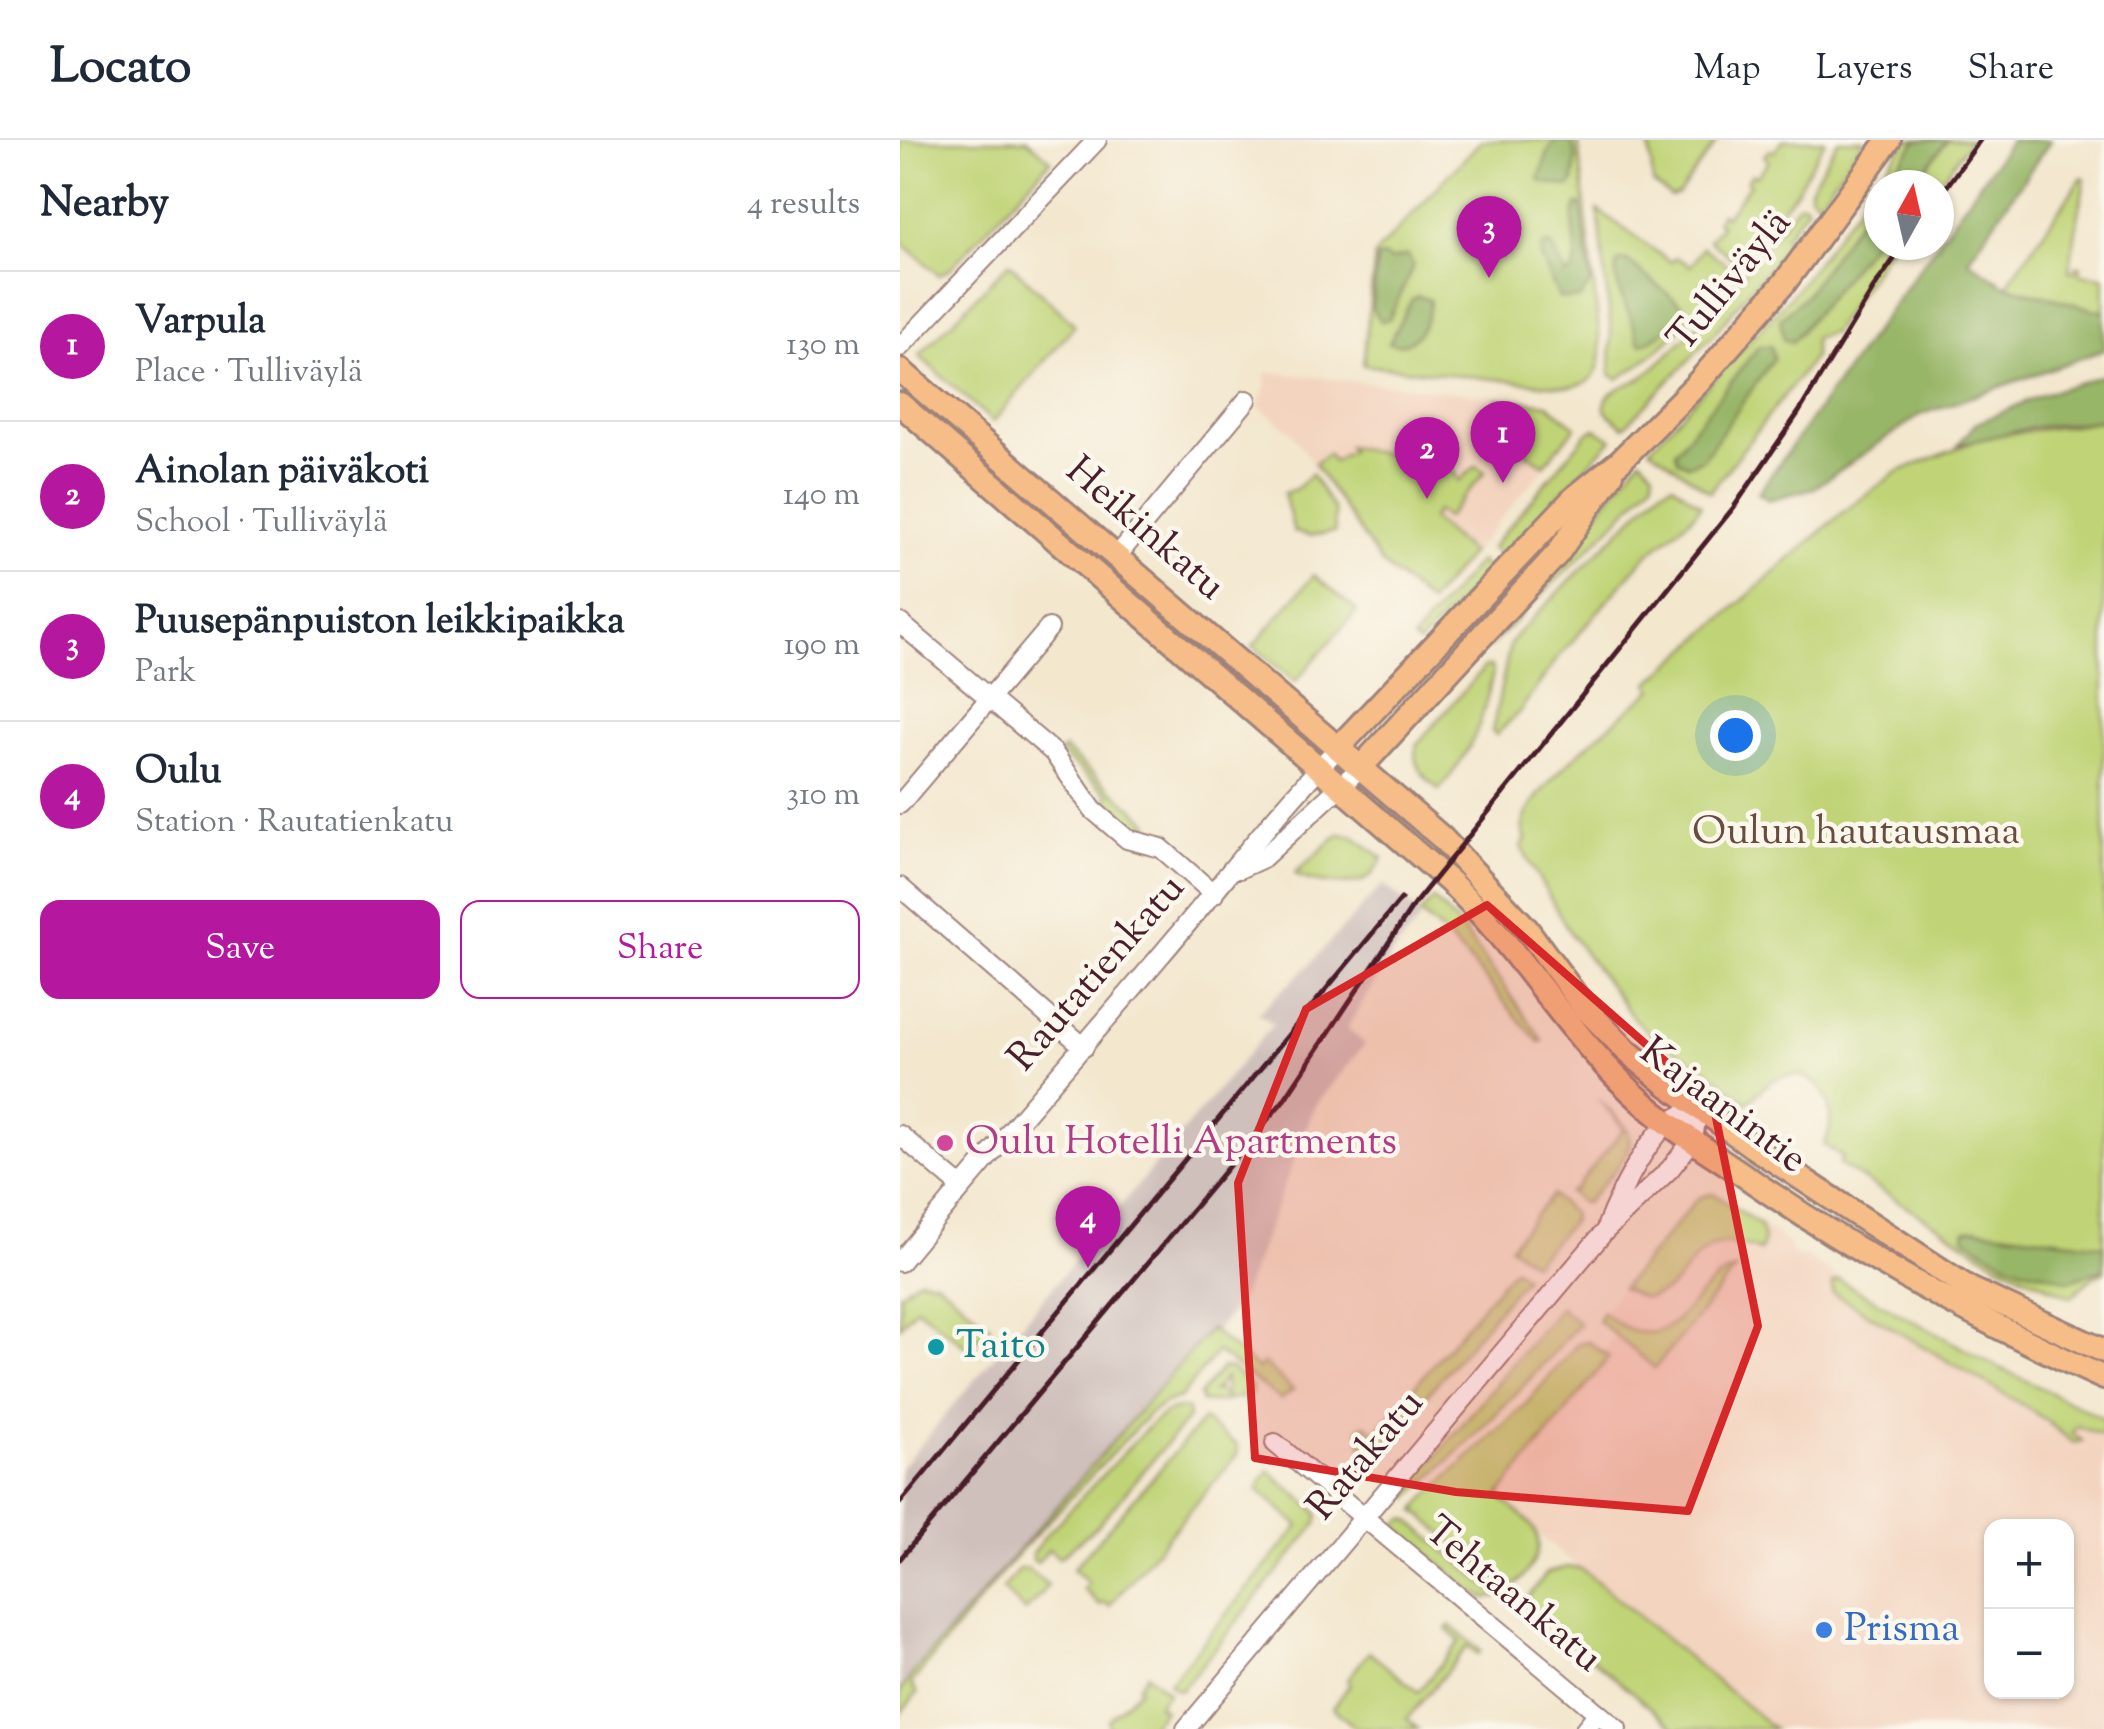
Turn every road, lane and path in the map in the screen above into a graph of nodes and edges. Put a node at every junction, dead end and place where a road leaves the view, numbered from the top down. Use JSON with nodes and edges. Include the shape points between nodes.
{"nodes":[{"id":1,"x":1097,"y":140,"type":"edge"},
{"id":2,"x":1889,"y":140,"type":"edge"},
{"id":3,"x":900,"y":347,"type":"edge"},
{"id":4,"x":900,"y":370,"type":"edge"},
{"id":5,"x":1246,"y":400,"type":"dead end"},
{"id":6,"x":900,"y":404,"type":"edge"},
{"id":7,"x":1620,"y":461,"type":"junction"},
{"id":8,"x":1117,"y":556,"type":"junction"},
{"id":9,"x":900,"y":623,"type":"edge"},
{"id":10,"x":1049,"y":628,"type":"dead end"},
{"id":11,"x":989,"y":699,"type":"junction"},
{"id":12,"x":1339,"y":747,"type":"junction"},
{"id":13,"x":1320,"y":767,"type":"junction"},
{"id":14,"x":1361,"y":767,"type":"junction"},
{"id":15,"x":1342,"y":787,"type":"junction"},
{"id":16,"x":900,"y":804,"type":"edge"},
{"id":17,"x":1234,"y":871,"type":"junction"},
{"id":18,"x":900,"y":886,"type":"edge"},
{"id":19,"x":1214,"y":894,"type":"junction"},
{"id":20,"x":1084,"y":1047,"type":"junction"},
{"id":21,"x":1698,"y":1108,"type":"junction"},
{"id":22,"x":1669,"y":1123,"type":"junction"},
{"id":23,"x":900,"y":1135,"type":"edge"},
{"id":24,"x":1693,"y":1140,"type":"junction"},
{"id":25,"x":961,"y":1188,"type":"junction"},
{"id":26,"x":1605,"y":1230,"type":"junction"},
{"id":27,"x":900,"y":1262,"type":"edge"},
{"id":28,"x":2104,"y":1351,"type":"edge"},
{"id":29,"x":2104,"y":1378,"type":"edge"},
{"id":30,"x":1275,"y":1443,"type":"dead end"},
{"id":31,"x":1362,"y":1516,"type":"junction"},
{"id":32,"x":1598,"y":1713,"type":"junction"},
{"id":33,"x":1186,"y":1729,"type":"edge"},
{"id":34,"x":1585,"y":1729,"type":"edge"},
{"id":35,"x":1617,"y":1729,"type":"edge"}],
"edges":[{"from":1,"to":3,"type":"street"},
{"from":2,"to":7,"type":"main road","name":"Tulliväylä","via":[[1784,282]]},
{"from":4,"to":8,"type":"main road","name":"Heikinkatu"},
{"from":5,"to":8,"type":"street"},
{"from":6,"to":13,"type":"main road","name":"Heikinkatu"},
{"from":7,"to":12,"type":"main road","name":"Tulliväylä","via":[[1574,498]]},
{"from":7,"to":14,"type":"main road","name":"Tulliväylä","via":[[1558,553]]},
{"from":8,"to":12,"type":"main road","name":"Heikinkatu"},
{"from":9,"to":11,"type":"street"},
{"from":10,"to":11,"type":"street"},
{"from":11,"to":16,"type":"street"},
{"from":11,"to":19,"type":"street","via":[[1053,752],[1093,810],[1127,838],[1160,848]]},
{"from":12,"to":13,"type":"street","name":"Rautatienkatu"},
{"from":12,"to":14,"type":"main road","name":"Kajaanintie"},
{"from":13,"to":15,"type":"main road","name":"Kajaanintie"},
{"from":13,"to":17,"type":"street","name":"Rautatienkatu"},
{"from":14,"to":15,"type":"street","name":"Rautatienkatu"},
{"from":14,"to":21,"type":"main road","name":"Kajaanintie","via":[[1480,876],[1616,1040]]},
{"from":15,"to":17,"type":"street","name":"Rautatienkatu","via":[[1263,858]]},
{"from":15,"to":22,"type":"main road","name":"Kajaanintie","via":[[1476,906],[1605,1065]]},
{"from":17,"to":19,"type":"street","name":"Rautatienkatu"},
{"from":18,"to":20,"type":"street"},
{"from":19,"to":20,"type":"street","name":"Rautatienkatu"},
{"from":20,"to":25,"type":"street","name":"Rautatienkatu"},
{"from":21,"to":22,"type":"street","name":"Ratakatu"},
{"from":21,"to":24,"type":"street"},
{"from":21,"to":28,"type":"main road","name":"Kajaanintie","via":[[1970,1289]]},
{"from":22,"to":24,"type":"main road","name":"Kajaanintie"},
{"from":22,"to":26,"type":"street","name":"Ratakatu","via":[[1621,1188]]},
{"from":23,"to":25,"type":"street"},
{"from":24,"to":26,"type":"street","name":"Ratakatu"},
{"from":24,"to":29,"type":"main road","name":"Kajaanintie","via":[[1930,1293]]},
{"from":25,"to":27,"type":"street","name":"Rautatienkatu"},
{"from":26,"to":31,"type":"street","name":"Ratakatu"},
{"from":30,"to":31,"type":"street","name":"Tehtaankatu"},
{"from":31,"to":32,"type":"street","name":"Tehtaankatu"},
{"from":31,"to":33,"type":"street","name":"Ratakatu"},
{"from":32,"to":34,"type":"street"},
{"from":32,"to":35,"type":"street","name":"Tehtaankatu"}]}
